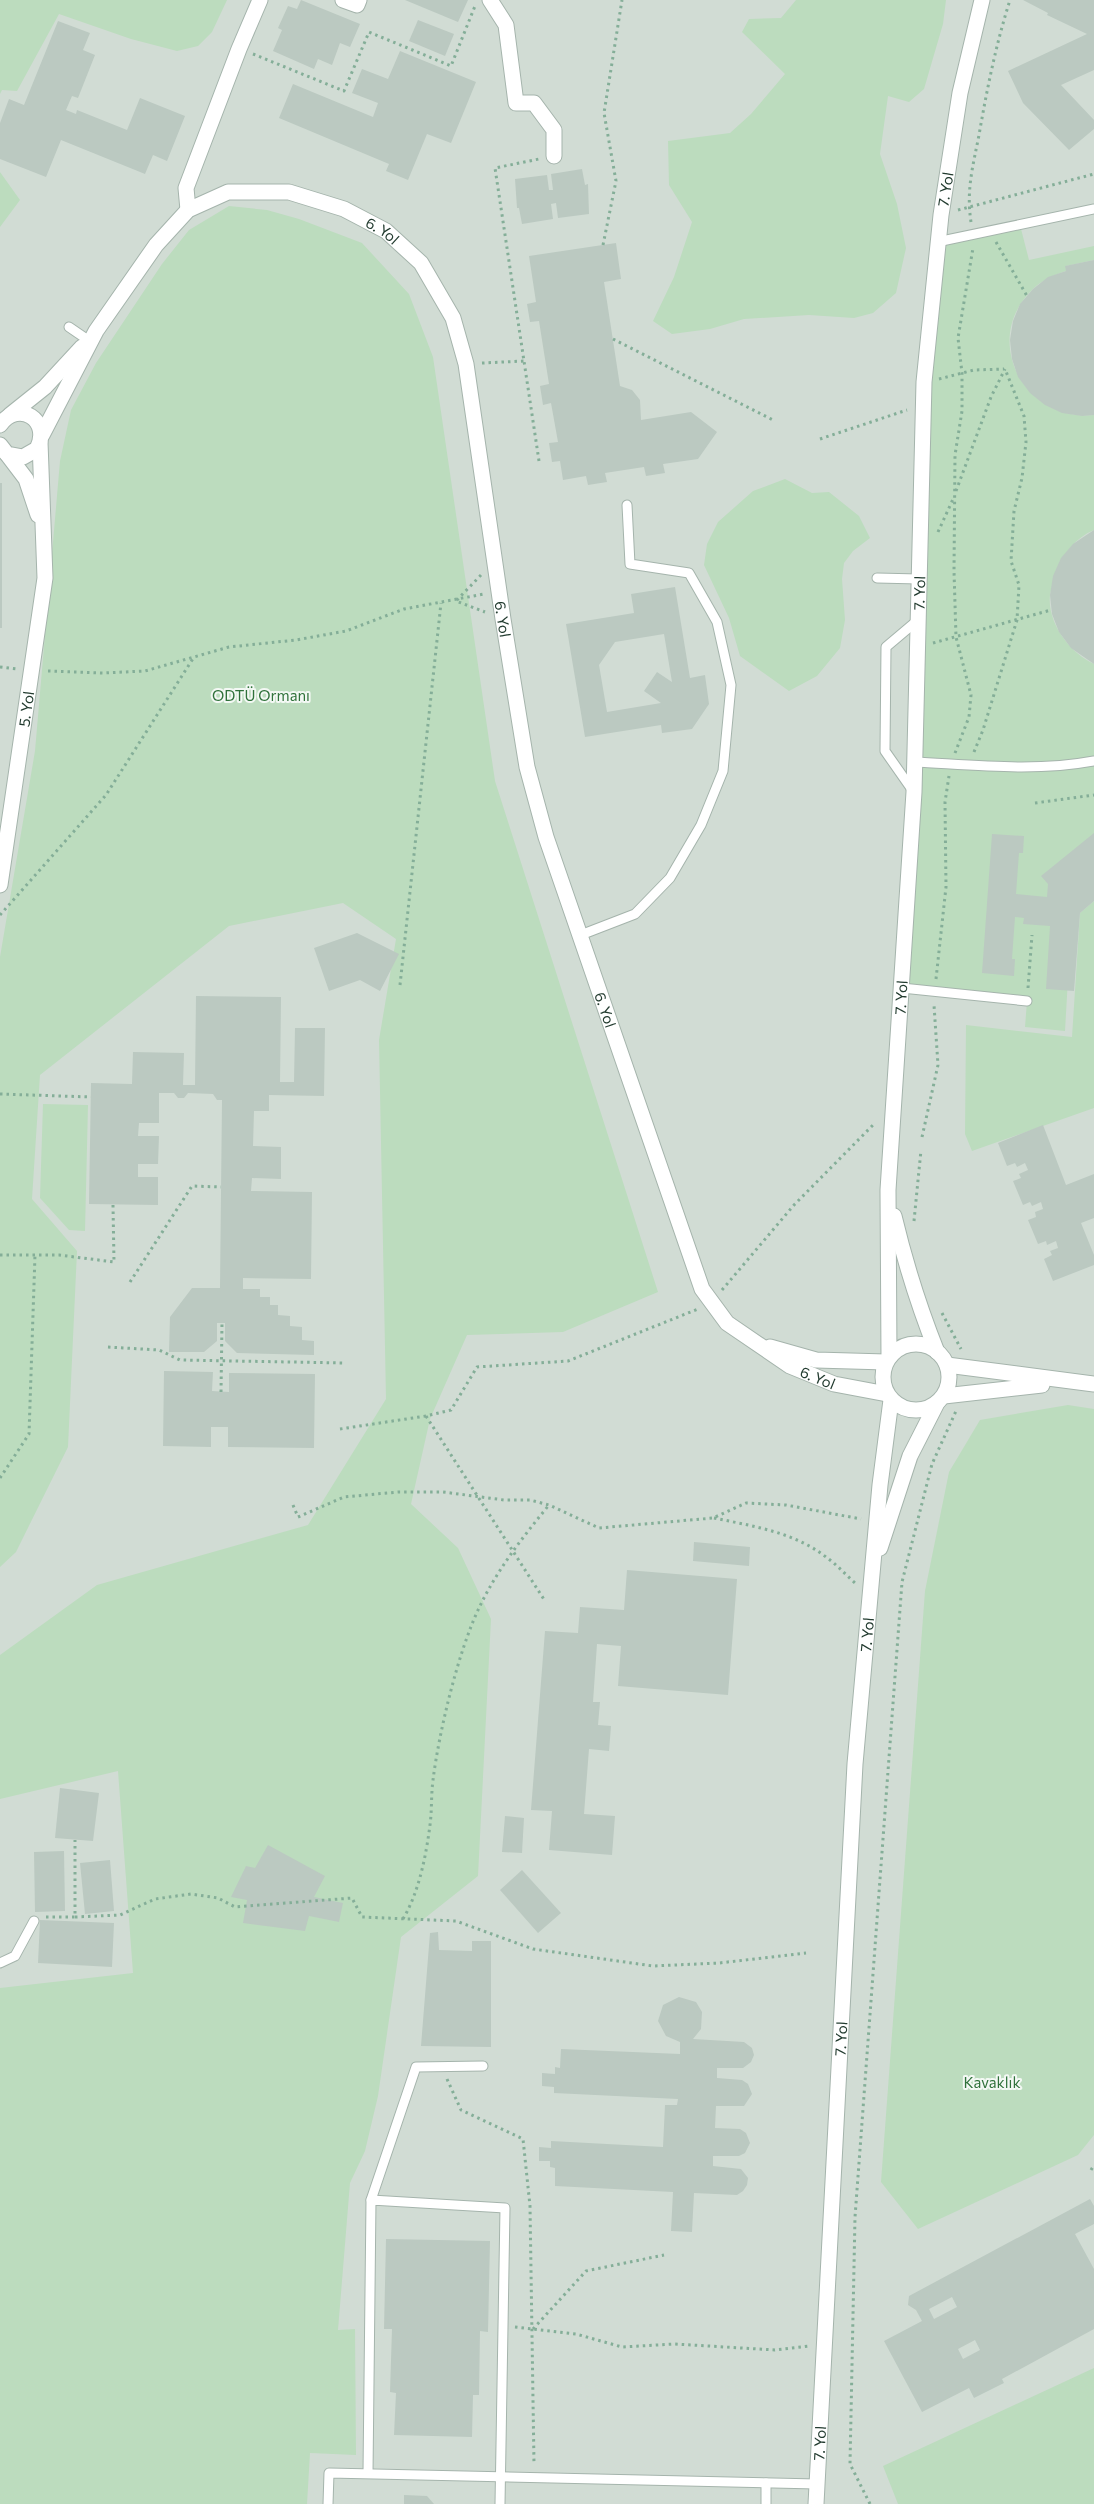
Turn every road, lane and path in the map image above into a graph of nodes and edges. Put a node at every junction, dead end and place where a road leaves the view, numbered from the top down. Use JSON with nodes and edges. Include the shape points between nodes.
{"nodes":[{"id":1,"x":260,"y":0,"type":"edge"},
{"id":2,"x":343,"y":0,"type":"edge"},
{"id":3,"x":359,"y":0,"type":"edge"},
{"id":4,"x":478,"y":0,"type":"edge"},
{"id":5,"x":490,"y":0,"type":"edge"},
{"id":6,"x":622,"y":0,"type":"edge"},
{"id":7,"x":982,"y":0,"type":"edge"},
{"id":8,"x":1010,"y":0,"type":"edge"},
{"id":9,"x":239,"y":48,"type":"junction"},
{"id":10,"x":554,"y":156,"type":"joint"},
{"id":11,"x":1094,"y":174,"type":"edge"},
{"id":12,"x":969,"y":208,"type":"junction"},
{"id":13,"x":1094,"y":209,"type":"edge"},
{"id":14,"x":188,"y":210,"type":"junction"},
{"id":15,"x":941,"y":215,"type":"junction"},
{"id":16,"x":989,"y":231,"type":"junction"},
{"id":17,"x":972,"y":235,"type":"junction"},
{"id":18,"x":937,"y":242,"type":"junction"},
{"id":19,"x":603,"y":245,"type":"dead end"},
{"id":20,"x":1027,"y":296,"type":"dead end"},
{"id":21,"x":69,"y":327,"type":"dead end"},
{"id":22,"x":92,"y":336,"type":"junction"},
{"id":23,"x":613,"y":339,"type":"dead end"},
{"id":24,"x":524,"y":361,"type":"junction"},
{"id":25,"x":466,"y":364,"type":"junction"},
{"id":26,"x":1005,"y":369,"type":"junction"},
{"id":27,"x":962,"y":373,"type":"junction"},
{"id":28,"x":924,"y":382,"type":"junction"},
{"id":29,"x":924,"y":405,"type":"junction"},
{"id":30,"x":4,"y":420,"type":"edge"},
{"id":31,"x":773,"y":420,"type":"dead end"},
{"id":32,"x":41,"y":438,"type":"junction"},
{"id":33,"x":820,"y":439,"type":"dead end"},
{"id":34,"x":2,"y":448,"type":"edge"},
{"id":35,"x":539,"y":461,"type":"dead end"},
{"id":36,"x":955,"y":494,"type":"junction"},
{"id":37,"x":627,"y":505,"type":"dead end"},
{"id":38,"x":44,"y":533,"type":"junction"},
{"id":39,"x":934,"y":540,"type":"dead end"},
{"id":40,"x":495,"y":560,"type":"junction"},
{"id":41,"x":877,"y":578,"type":"dead end"},
{"id":42,"x":919,"y":578,"type":"junction"},
{"id":43,"x":499,"y":590,"type":"junction"},
{"id":44,"x":456,"y":601,"type":"junction"},
{"id":45,"x":441,"y":603,"type":"junction"},
{"id":46,"x":1051,"y":610,"type":"dead end"},
{"id":47,"x":503,"y":619,"type":"junction"},
{"id":48,"x":918,"y":620,"type":"junction"},
{"id":49,"x":1017,"y":620,"type":"junction"},
{"id":50,"x":956,"y":637,"type":"junction"},
{"id":51,"x":918,"y":648,"type":"junction"},
{"id":52,"x":194,"y":656,"type":"junction"},
{"id":53,"x":32,"y":671,"type":"junction"},
{"id":54,"x":1094,"y":761,"type":"edge"},
{"id":55,"x":915,"y":762,"type":"junction"},
{"id":56,"x":951,"y":764,"type":"junction"},
{"id":57,"x":968,"y":765,"type":"junction"},
{"id":58,"x":914,"y":792,"type":"junction"},
{"id":59,"x":1094,"y":796,"type":"edge"},
{"id":60,"x":1035,"y":803,"type":"dead end"},
{"id":61,"x":0,"y":886,"type":"edge"},
{"id":62,"x":0,"y":915,"type":"edge"},
{"id":63,"x":1032,"y":935,"type":"dead end"},
{"id":64,"x":578,"y":936,"type":"junction"},
{"id":65,"x":400,"y":985,"type":"dead end"},
{"id":66,"x":902,"y":988,"type":"junction"},
{"id":67,"x":935,"y":991,"type":"junction"},
{"id":68,"x":1027,"y":1001,"type":"joint"},
{"id":69,"x":0,"y":1094,"type":"edge"},
{"id":70,"x":91,"y":1097,"type":"dead end"},
{"id":71,"x":895,"y":1104,"type":"junction"},
{"id":72,"x":922,"y":1137,"type":"dead end"},
{"id":73,"x":920,"y":1150,"type":"dead end"},
{"id":74,"x":221,"y":1186,"type":"dead end"},
{"id":75,"x":888,"y":1190,"type":"junction"},
{"id":76,"x":113,"y":1205,"type":"dead end"},
{"id":77,"x":915,"y":1230,"type":"dead end"},
{"id":78,"x":0,"y":1255,"type":"edge"},
{"id":79,"x":35,"y":1255,"type":"junction"},
{"id":80,"x":130,"y":1282,"type":"dead end"},
{"id":81,"x":712,"y":1303,"type":"junction"},
{"id":82,"x":940,"y":1306,"type":"dead end"},
{"id":83,"x":222,"y":1323,"type":"dead end"},
{"id":84,"x":756,"y":1343,"type":"junction"},
{"id":85,"x":108,"y":1347,"type":"dead end"},
{"id":86,"x":937,"y":1352,"type":"junction"},
{"id":87,"x":888,"y":1359,"type":"junction"},
{"id":88,"x":221,"y":1361,"type":"junction"},
{"id":89,"x":345,"y":1363,"type":"dead end"},
{"id":90,"x":947,"y":1365,"type":"junction"},
{"id":91,"x":966,"y":1368,"type":"junction"},
{"id":92,"x":1068,"y":1382,"type":"junction"},
{"id":93,"x":1094,"y":1384,"type":"edge"},
{"id":94,"x":221,"y":1392,"type":"dead end"},
{"id":95,"x":964,"y":1393,"type":"junction"},
{"id":96,"x":889,"y":1397,"type":"junction"},
{"id":97,"x":940,"y":1400,"type":"junction"},
{"id":98,"x":426,"y":1416,"type":"junction"},
{"id":99,"x":340,"y":1429,"type":"dead end"},
{"id":100,"x":0,"y":1478,"type":"edge"},
{"id":101,"x":477,"y":1495,"type":"junction"},
{"id":102,"x":293,"y":1505,"type":"dead end"},
{"id":103,"x":549,"y":1506,"type":"junction"},
{"id":104,"x":713,"y":1518,"type":"junction"},
{"id":105,"x":876,"y":1522,"type":"junction"},
{"id":106,"x":511,"y":1551,"type":"junction"},
{"id":107,"x":872,"y":1573,"type":"junction"},
{"id":108,"x":870,"y":1597,"type":"junction"},
{"id":109,"x":545,"y":1601,"type":"dead end"},
{"id":110,"x":75,"y":1840,"type":"dead end"},
{"id":111,"x":74,"y":1917,"type":"junction"},
{"id":112,"x":403,"y":1919,"type":"junction"},
{"id":113,"x":34,"y":1921,"type":"joint"},
{"id":114,"x":806,"y":1953,"type":"dead end"},
{"id":115,"x":0,"y":1964,"type":"edge"},
{"id":116,"x":483,"y":2066,"type":"dead end"},
{"id":117,"x":1094,"y":2165,"type":"edge"},
{"id":118,"x":1091,"y":2170,"type":"dead end"},
{"id":119,"x":371,"y":2200,"type":"junction"},
{"id":120,"x":664,"y":2255,"type":"dead end"},
{"id":121,"x":503,"y":2325,"type":"junction"},
{"id":122,"x":533,"y":2329,"type":"junction"},
{"id":123,"x":824,"y":2344,"type":"junction"},
{"id":124,"x":368,"y":2474,"type":"junction"},
{"id":125,"x":500,"y":2477,"type":"junction"},
{"id":126,"x":766,"y":2483,"type":"junction"},
{"id":127,"x":817,"y":2484,"type":"junction"},
{"id":128,"x":328,"y":2504,"type":"edge"},
{"id":129,"x":500,"y":2504,"type":"edge"},
{"id":130,"x":766,"y":2504,"type":"edge"},
{"id":131,"x":816,"y":2504,"type":"edge"},
{"id":132,"x":870,"y":2504,"type":"edge"}],
"edges":[{"from":1,"to":9,"type":"street"},
{"from":2,"to":3,"type":"street","via":[[357,5]]},
{"from":4,"to":9,"type":"path","via":[[451,66],[369,32],[344,91]]},
{"from":5,"to":10,"type":"street","via":[[506,25],[516,103],[534,103],[554,130]]},
{"from":6,"to":19,"type":"path","via":[[604,113],[616,181]]},
{"from":7,"to":15,"type":"street","name":"7. Yol","via":[[960,93]]},
{"from":8,"to":12,"type":"path","via":[[985,99]]},
{"from":9,"to":14,"type":"street","via":[[186,188]]},
{"from":10,"to":24,"type":"path","via":[[495,168]]},
{"from":11,"to":12,"type":"path"},
{"from":12,"to":15,"type":"path"},
{"from":12,"to":17,"type":"path"},
{"from":13,"to":16,"type":"lane"},
{"from":14,"to":22,"type":"street","name":"6. Yol","via":[[156,245]]},
{"from":14,"to":25,"type":"street","name":"6. Yol","via":[[228,192],[289,192],[344,209],[386,231],[421,263],[453,318]]},
{"from":15,"to":18,"type":"street","name":"7. Yol"},
{"from":16,"to":17,"type":"lane"},
{"from":16,"to":20,"type":"path"},
{"from":17,"to":18,"type":"lane"},
{"from":17,"to":27,"type":"path","via":[[974,253],[958,338]]},
{"from":18,"to":28,"type":"street","name":"7. Yol"},
{"from":21,"to":22,"type":"lane"},
{"from":22,"to":30,"type":"street","name":"6. Yol","via":[[45,387]]},
{"from":22,"to":32,"type":"street","name":"6. Yol"},
{"from":23,"to":31,"type":"path"},
{"from":24,"to":25,"type":"path"},
{"from":24,"to":35,"type":"path"},
{"from":25,"to":40,"type":"street","name":"6. Yol"},
{"from":26,"to":27,"type":"path"},
{"from":26,"to":36,"type":"path","via":[[991,397]]},
{"from":26,"to":49,"type":"path","via":[[1024,416],[1026,442],[1014,511],[1011,560],[1019,585]]},
{"from":27,"to":28,"type":"path"},
{"from":27,"to":36,"type":"path"},
{"from":28,"to":29,"type":"street","name":"7. Yol"},
{"from":29,"to":33,"type":"path"},
{"from":29,"to":42,"type":"street","name":"7. Yol"},
{"from":30,"to":32,"type":"street","via":[[24,414],[31,416],[37,421]]},
{"from":32,"to":34,"type":"street","via":[[37,449],[23,457]]},
{"from":32,"to":38,"type":"street","name":"5. Yol"},
{"from":34,"to":38,"type":"street","name":"5. Yol","via":[[26,479]]},
{"from":36,"to":39,"type":"path"},
{"from":36,"to":50,"type":"path"},
{"from":37,"to":64,"type":"lane","via":[[630,564],[689,573],[716,622],[731,685],[723,770],[701,825],[670,878],[635,914]]},
{"from":38,"to":53,"type":"street","name":"5. Yol","via":[[44,578]]},
{"from":40,"to":43,"type":"street","name":"6. Yol"},
{"from":40,"to":44,"type":"path"},
{"from":41,"to":42,"type":"lane"},
{"from":42,"to":48,"type":"street","name":"7. Yol"},
{"from":43,"to":44,"type":"path"},
{"from":43,"to":47,"type":"street","name":"6. Yol"},
{"from":44,"to":45,"type":"path"},
{"from":44,"to":47,"type":"path"},
{"from":45,"to":52,"type":"path","via":[[404,609],[346,631],[229,647]]},
{"from":45,"to":65,"type":"path"},
{"from":46,"to":49,"type":"path"},
{"from":47,"to":64,"type":"street","name":"6. Yol","via":[[527,767]]},
{"from":48,"to":51,"type":"street","name":"7. Yol"},
{"from":48,"to":58,"type":"lane","via":[[886,647],[885,751]]},
{"from":49,"to":50,"type":"path"},
{"from":49,"to":57,"type":"path","via":[[983,730]]},
{"from":50,"to":51,"type":"path"},
{"from":50,"to":56,"type":"path","via":[[971,695],[969,717]]},
{"from":51,"to":55,"type":"street","name":"7. Yol"},
{"from":52,"to":53,"type":"path","via":[[145,671]]},
{"from":52,"to":62,"type":"path","via":[[106,795]]},
{"from":53,"to":61,"type":"street","name":"5. Yol"},
{"from":54,"to":57,"type":"lane","via":[[1074,765]]},
{"from":55,"to":56,"type":"lane"},
{"from":55,"to":58,"type":"street","name":"7. Yol"},
{"from":56,"to":57,"type":"lane"},
{"from":56,"to":67,"type":"path","via":[[945,802],[946,887]]},
{"from":58,"to":66,"type":"street","name":"7. Yol"},
{"from":59,"to":60,"type":"path"},
{"from":63,"to":68,"type":"path"},
{"from":64,"to":81,"type":"street","name":"6. Yol","via":[[698,1279]]},
{"from":66,"to":67,"type":"lane"},
{"from":66,"to":71,"type":"street","name":"7. Yol"},
{"from":67,"to":68,"type":"lane"},
{"from":67,"to":72,"type":"path","via":[[938,1065]]},
{"from":69,"to":70,"type":"path"},
{"from":71,"to":75,"type":"street","name":"7. Yol"},
{"from":71,"to":81,"type":"path","via":[[794,1205]]},
{"from":73,"to":77,"type":"path"},
{"from":74,"to":80,"type":"path","via":[[192,1186]]},
{"from":75,"to":86,"type":"street","name":"7. Yol","via":[[904,1258]]},
{"from":75,"to":87,"type":"street","name":"7. Yol"},
{"from":76,"to":79,"type":"path","via":[[114,1262]]},
{"from":78,"to":79,"type":"path"},
{"from":79,"to":100,"type":"path","via":[[29,1434]]},
{"from":81,"to":84,"type":"street","name":"6. Yol","via":[[728,1323]]},
{"from":81,"to":98,"type":"path","via":[[568,1361],[478,1367],[451,1410]]},
{"from":82,"to":91,"type":"path"},
{"from":83,"to":88,"type":"path"},
{"from":84,"to":87,"type":"street","name":"6. Yol","via":[[816,1360]]},
{"from":84,"to":96,"type":"street","name":"6. Yol","via":[[790,1366],[834,1384]]},
{"from":85,"to":88,"type":"path","via":[[159,1350],[180,1360]]},
{"from":86,"to":87,"type":"street","via":[[918,1344],[902,1347]]},
{"from":86,"to":90,"type":"street","name":"7. Yol"},
{"from":87,"to":96,"type":"street","name":"7. Yol","via":[[882,1378]]},
{"from":88,"to":89,"type":"path"},
{"from":88,"to":94,"type":"path"},
{"from":90,"to":91,"type":"street"},
{"from":90,"to":97,"type":"street","name":"7. Yol","via":[[949,1375]]},
{"from":91,"to":92,"type":"street"},
{"from":92,"to":93,"type":"street"},
{"from":92,"to":95,"type":"street"},
{"from":95,"to":97,"type":"street"},
{"from":95,"to":132,"type":"path","via":[[932,1464],[902,1582],[855,2217],[850,2464]]},
{"from":96,"to":97,"type":"street","via":[[906,1410],[917,1411],[928,1409]]},
{"from":96,"to":105,"type":"street","name":"7. Yol"},
{"from":97,"to":107,"type":"street","name":"7. Yol","via":[[910,1456]]},
{"from":98,"to":99,"type":"path"},
{"from":98,"to":101,"type":"path"},
{"from":101,"to":102,"type":"path","via":[[416,1492],[344,1497],[298,1517]]},
{"from":101,"to":103,"type":"path","via":[[530,1500]]},
{"from":101,"to":106,"type":"path"},
{"from":103,"to":104,"type":"path","via":[[599,1528]]},
{"from":103,"to":106,"type":"path"},
{"from":104,"to":105,"type":"path","via":[[746,1503],[786,1505]]},
{"from":104,"to":108,"type":"path","via":[[764,1527],[792,1538],[826,1556]]},
{"from":105,"to":107,"type":"street","name":"7. Yol"},
{"from":106,"to":109,"type":"path"},
{"from":106,"to":112,"type":"path","via":[[478,1609],[462,1656],[432,1780],[430,1825],[414,1900]]},
{"from":107,"to":108,"type":"street","name":"7. Yol"},
{"from":108,"to":123,"type":"street","name":"7. Yol","via":[[855,1764]]},
{"from":110,"to":111,"type":"path"},
{"from":111,"to":112,"type":"path","via":[[120,1915],[155,1899],[191,1894],[218,1898],[235,1906],[352,1898],[362,1917]]},
{"from":111,"to":113,"type":"path","via":[[40,1916]]},
{"from":112,"to":114,"type":"path","via":[[456,1921],[533,1949],[653,1966],[719,1963]]},
{"from":113,"to":115,"type":"lane","via":[[14,1956]]},
{"from":116,"to":119,"type":"lane","via":[[416,2068]]},
{"from":117,"to":118,"type":"path"},
{"from":119,"to":121,"type":"lane","via":[[505,2208]]},
{"from":119,"to":124,"type":"lane"},
{"from":120,"to":122,"type":"path","via":[[586,2271]]},
{"from":121,"to":122,"type":"path"},
{"from":121,"to":125,"type":"lane"},
{"from":122,"to":123,"type":"path","via":[[576,2334],[622,2347],[675,2344],[775,2350]]},
{"from":123,"to":127,"type":"street","name":"7. Yol"},
{"from":124,"to":125,"type":"lane"},
{"from":124,"to":128,"type":"lane","via":[[329,2473]]},
{"from":125,"to":126,"type":"lane"},
{"from":125,"to":129,"type":"lane"},
{"from":126,"to":127,"type":"lane"},
{"from":126,"to":130,"type":"lane"},
{"from":127,"to":131,"type":"street","name":"7. Yol"}]}
